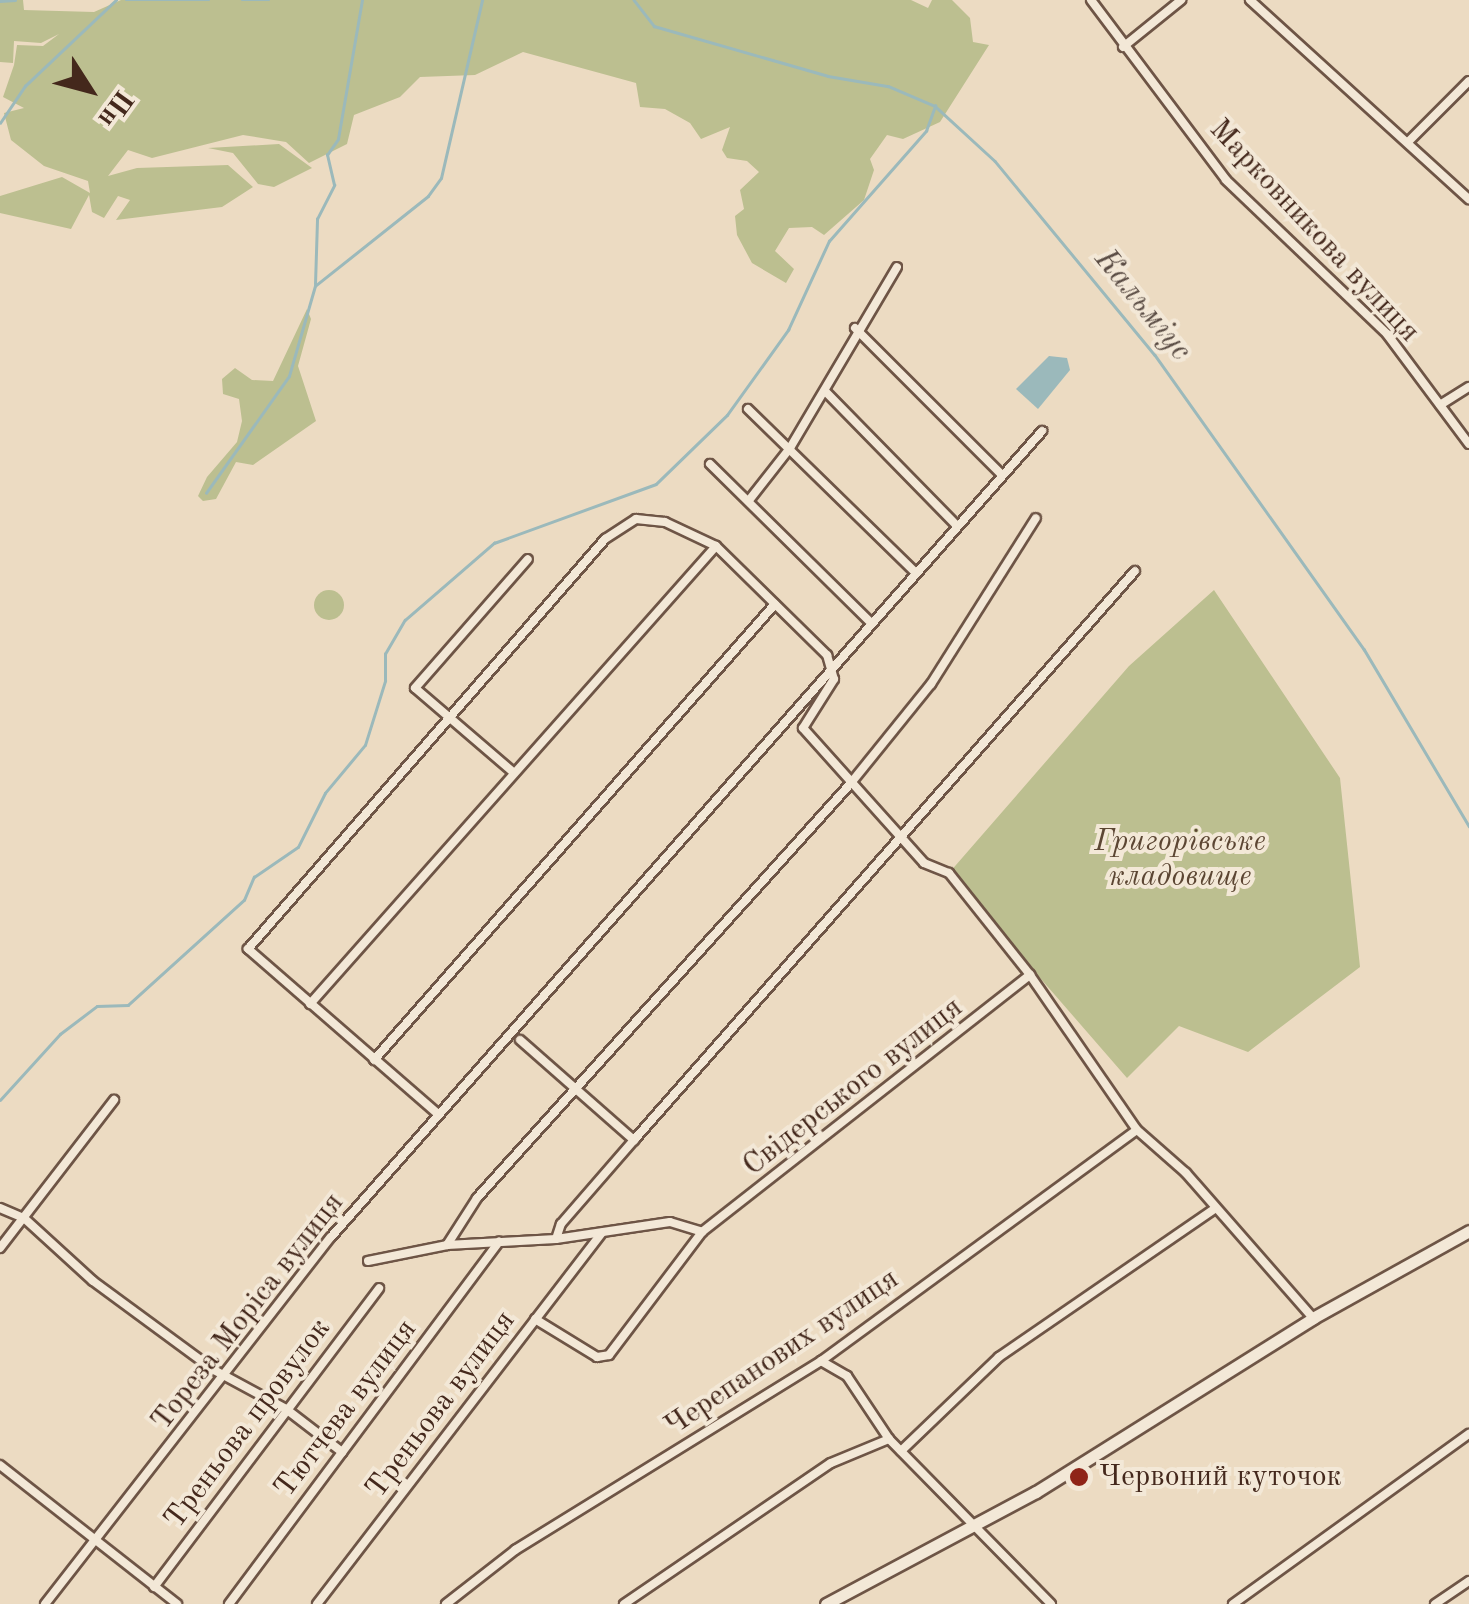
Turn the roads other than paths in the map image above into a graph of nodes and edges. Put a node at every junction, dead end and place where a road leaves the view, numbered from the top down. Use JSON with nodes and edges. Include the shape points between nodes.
{"nodes":[{"id":1,"x":1090,"y":0,"type":"edge"},
{"id":2,"x":1181,"y":0,"type":"edge"},
{"id":3,"x":1250,"y":0,"type":"edge"},
{"id":4,"x":1123,"y":47,"type":"junction"},
{"id":5,"x":1469,"y":81,"type":"edge"},
{"id":6,"x":1408,"y":142,"type":"junction"},
{"id":7,"x":1469,"y":199,"type":"edge"},
{"id":8,"x":897,"y":267,"type":"dead end"},
{"id":9,"x":854,"y":328,"type":"junction"},
{"id":10,"x":1469,"y":387,"type":"edge"},
{"id":11,"x":825,"y":390,"type":"junction"},
{"id":12,"x":1440,"y":405,"type":"junction"},
{"id":13,"x":748,"y":409,"type":"dead end"},
{"id":14,"x":1042,"y":431,"type":"dead end"},
{"id":15,"x":1469,"y":444,"type":"edge"},
{"id":16,"x":790,"y":448,"type":"junction"},
{"id":17,"x":710,"y":464,"type":"dead end"},
{"id":18,"x":1001,"y":474,"type":"junction"},
{"id":19,"x":750,"y":500,"type":"junction"},
{"id":20,"x":1036,"y":518,"type":"dead end"},
{"id":21,"x":956,"y":525,"type":"junction"},
{"id":22,"x":716,"y":546,"type":"junction"},
{"id":23,"x":528,"y":560,"type":"dead end"},
{"id":24,"x":914,"y":572,"type":"junction"},
{"id":25,"x":1135,"y":572,"type":"dead end"},
{"id":26,"x":775,"y":604,"type":"junction"},
{"id":27,"x":869,"y":621,"type":"junction"},
{"id":28,"x":833,"y":668,"type":"junction"},
{"id":29,"x":447,"y":718,"type":"junction"},
{"id":30,"x":513,"y":772,"type":"junction"},
{"id":31,"x":851,"y":783,"type":"junction"},
{"id":32,"x":900,"y":837,"type":"junction"},
{"id":33,"x":1030,"y":975,"type":"junction"},
{"id":34,"x":310,"y":1004,"type":"junction"},
{"id":35,"x":520,"y":1040,"type":"dead end"},
{"id":36,"x":374,"y":1060,"type":"junction"},
{"id":37,"x":575,"y":1088,"type":"junction"},
{"id":38,"x":114,"y":1100,"type":"dead end"},
{"id":39,"x":438,"y":1114,"type":"junction"},
{"id":40,"x":1137,"y":1130,"type":"junction"},
{"id":41,"x":634,"y":1140,"type":"junction"},
{"id":42,"x":0,"y":1208,"type":"edge"},
{"id":43,"x":1214,"y":1209,"type":"junction"},
{"id":44,"x":24,"y":1218,"type":"junction"},
{"id":45,"x":1469,"y":1231,"type":"edge"},
{"id":46,"x":702,"y":1232,"type":"junction"},
{"id":47,"x":602,"y":1233,"type":"junction"},
{"id":48,"x":556,"y":1239,"type":"junction"},
{"id":49,"x":498,"y":1242,"type":"junction"},
{"id":50,"x":447,"y":1245,"type":"junction"},
{"id":51,"x":0,"y":1248,"type":"edge"},
{"id":52,"x":368,"y":1261,"type":"dead end"},
{"id":53,"x":379,"y":1288,"type":"dead end"},
{"id":54,"x":535,"y":1318,"type":"junction"},
{"id":55,"x":1314,"y":1318,"type":"junction"},
{"id":56,"x":821,"y":1361,"type":"junction"},
{"id":57,"x":227,"y":1377,"type":"junction"},
{"id":58,"x":286,"y":1409,"type":"junction"},
{"id":59,"x":1469,"y":1434,"type":"edge"},
{"id":60,"x":889,"y":1439,"type":"junction"},
{"id":61,"x":342,"y":1452,"type":"junction"},
{"id":62,"x":901,"y":1452,"type":"junction"},
{"id":63,"x":0,"y":1465,"type":"edge"},
{"id":64,"x":974,"y":1524,"type":"junction"},
{"id":65,"x":95,"y":1540,"type":"junction"},
{"id":66,"x":1469,"y":1580,"type":"edge"},
{"id":67,"x":154,"y":1588,"type":"junction"},
{"id":68,"x":1044,"y":1596,"type":"junction"},
{"id":69,"x":45,"y":1604,"type":"edge"},
{"id":70,"x":177,"y":1604,"type":"edge"},
{"id":71,"x":229,"y":1604,"type":"edge"},
{"id":72,"x":317,"y":1604,"type":"edge"},
{"id":73,"x":446,"y":1604,"type":"edge"},
{"id":74,"x":624,"y":1604,"type":"edge"},
{"id":75,"x":826,"y":1604,"type":"edge"},
{"id":76,"x":1032,"y":1604,"type":"edge"},
{"id":77,"x":1051,"y":1604,"type":"edge"},
{"id":78,"x":1232,"y":1604,"type":"edge"},
{"id":79,"x":1436,"y":1604,"type":"edge"}],
"edges":[{"from":1,"to":4,"type":"street","name":"Марковникова вулиця"},
{"from":2,"to":4,"type":"street"},
{"from":3,"to":6,"type":"street"},
{"from":4,"to":12,"type":"street","name":"Марковникова вулиця","via":[[1226,180],[1387,334]]},
{"from":5,"to":6,"type":"street"},
{"from":6,"to":7,"type":"street"},
{"from":8,"to":9,"type":"street"},
{"from":9,"to":11,"type":"street"},
{"from":9,"to":18,"type":"street"},
{"from":10,"to":12,"type":"street"},
{"from":11,"to":16,"type":"street"},
{"from":11,"to":21,"type":"street"},
{"from":12,"to":15,"type":"street","name":"Марковникова вулиця"},
{"from":13,"to":16,"type":"street"},
{"from":14,"to":18,"type":"street"},
{"from":16,"to":19,"type":"street"},
{"from":16,"to":24,"type":"street"},
{"from":17,"to":19,"type":"street"},
{"from":18,"to":21,"type":"street"},
{"from":19,"to":27,"type":"street"},
{"from":20,"to":31,"type":"street","via":[[930,684]]},
{"from":21,"to":24,"type":"street"},
{"from":22,"to":26,"type":"street"},
{"from":22,"to":29,"type":"street","via":[[665,522],[623,524]]},
{"from":22,"to":30,"type":"street"},
{"from":23,"to":29,"type":"street","via":[[418,682],[418,693]]},
{"from":24,"to":27,"type":"street"},
{"from":25,"to":32,"type":"street"},
{"from":26,"to":28,"type":"street"},
{"from":26,"to":36,"type":"street"},
{"from":27,"to":28,"type":"street"},
{"from":28,"to":31,"type":"street","via":[[834,679],[803,728]]},
{"from":28,"to":39,"type":"street","name":"Тореза Моріса вулиця"},
{"from":29,"to":30,"type":"street"},
{"from":29,"to":34,"type":"street","via":[[248,949]]},
{"from":30,"to":34,"type":"street"},
{"from":31,"to":32,"type":"street"},
{"from":31,"to":37,"type":"street"},
{"from":32,"to":33,"type":"street","via":[[924,863],[949,873]]},
{"from":32,"to":41,"type":"street"},
{"from":33,"to":40,"type":"street"},
{"from":33,"to":46,"type":"street","name":"Свiдерського вулиця"},
{"from":34,"to":36,"type":"street"},
{"from":35,"to":37,"type":"street"},
{"from":36,"to":39,"type":"street"},
{"from":37,"to":41,"type":"street"},
{"from":37,"to":50,"type":"street","via":[[477,1198]]},
{"from":38,"to":44,"type":"street"},
{"from":39,"to":57,"type":"street","name":"Тореза Моріса вулиця","via":[[331,1237]]},
{"from":40,"to":43,"type":"street"},
{"from":40,"to":56,"type":"street","name":"Черепанових вулиця"},
{"from":41,"to":48,"type":"street","via":[[561,1224]]},
{"from":42,"to":44,"type":"street"},
{"from":43,"to":55,"type":"street"},
{"from":43,"to":62,"type":"street","via":[[999,1357]]},
{"from":44,"to":51,"type":"street"},
{"from":44,"to":57,"type":"street","via":[[93,1280]]},
{"from":45,"to":55,"type":"street"},
{"from":46,"to":47,"type":"street","via":[[670,1222]]},
{"from":46,"to":54,"type":"street","name":"Свiдерського вулиця","via":[[603,1358]]},
{"from":47,"to":48,"type":"street"},
{"from":47,"to":54,"type":"street","name":"Треньова вулиця"},
{"from":48,"to":49,"type":"street"},
{"from":49,"to":50,"type":"street"},
{"from":49,"to":61,"type":"street","name":"Тютчева вулиця"},
{"from":50,"to":52,"type":"street"},
{"from":53,"to":58,"type":"street","name":"Треньова провулок"},
{"from":54,"to":72,"type":"street","name":"Треньова вулиця"},
{"from":55,"to":64,"type":"street"},
{"from":56,"to":60,"type":"street","via":[[847,1376]]},
{"from":56,"to":73,"type":"street","name":"Черепанових вулиця","via":[[515,1550]]},
{"from":57,"to":58,"type":"street"},
{"from":57,"to":65,"type":"street","name":"Тореза Моріса вулиця"},
{"from":58,"to":61,"type":"street"},
{"from":58,"to":67,"type":"street","name":"Треньова провулок"},
{"from":59,"to":78,"type":"street"},
{"from":60,"to":62,"type":"street"},
{"from":60,"to":74,"type":"street","via":[[831,1464]]},
{"from":61,"to":71,"type":"street","name":"Тютчева вулиця"},
{"from":62,"to":64,"type":"street"},
{"from":63,"to":65,"type":"street"},
{"from":64,"to":68,"type":"street"},
{"from":64,"to":75,"type":"street"},
{"from":65,"to":67,"type":"street"},
{"from":65,"to":69,"type":"street","name":"Тореза Моріса вулиця"},
{"from":66,"to":79,"type":"street"},
{"from":67,"to":70,"type":"street"},
{"from":68,"to":76,"type":"street"},
{"from":68,"to":77,"type":"street"}]}
